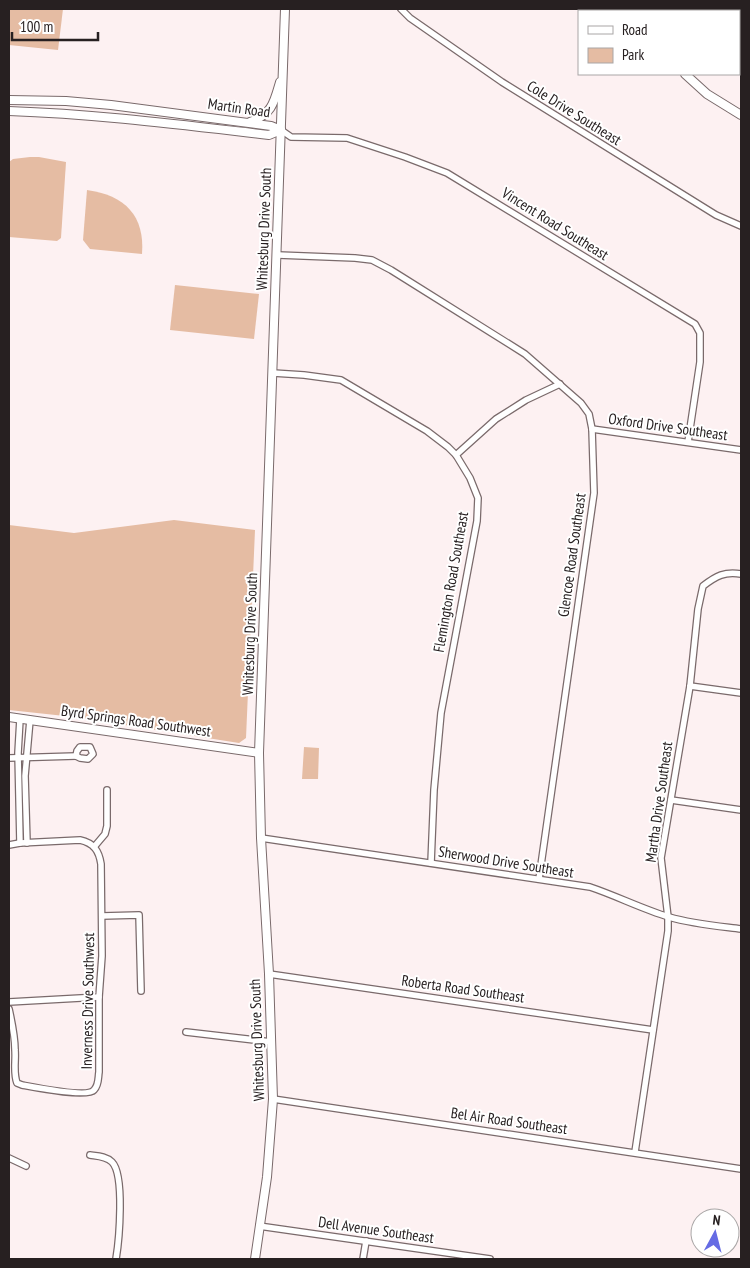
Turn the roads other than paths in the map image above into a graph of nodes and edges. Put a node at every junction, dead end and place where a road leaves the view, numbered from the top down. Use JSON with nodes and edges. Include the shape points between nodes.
{"nodes":[{"id":1,"x":285,"y":9,"type":"edge"},
{"id":2,"x":401,"y":9,"type":"edge"},
{"id":3,"x":283,"y":68,"type":"junction"},
{"id":4,"x":686,"y":75,"type":"edge"},
{"id":5,"x":9,"y":100,"type":"edge"},
{"id":6,"x":9,"y":111,"type":"edge"},
{"id":7,"x":741,"y":115,"type":"edge"},
{"id":8,"x":248,"y":123,"type":"junction"},
{"id":9,"x":281,"y":130,"type":"junction"},
{"id":10,"x":741,"y":226,"type":"edge"},
{"id":11,"x":278,"y":255,"type":"junction"},
{"id":12,"x":273,"y":374,"type":"junction"},
{"id":13,"x":560,"y":384,"type":"junction"},
{"id":14,"x":592,"y":429,"type":"junction"},
{"id":15,"x":688,"y":442,"type":"junction"},
{"id":16,"x":741,"y":450,"type":"edge"},
{"id":17,"x":456,"y":455,"type":"junction"},
{"id":18,"x":741,"y":574,"type":"edge"},
{"id":19,"x":690,"y":686,"type":"junction"},
{"id":20,"x":741,"y":693,"type":"edge"},
{"id":21,"x":9,"y":717,"type":"edge"},
{"id":22,"x":20,"y":719,"type":"junction"},
{"id":23,"x":30,"y":720,"type":"junction"},
{"id":24,"x":260,"y":753,"type":"junction"},
{"id":25,"x":76,"y":756,"type":"dead end"},
{"id":26,"x":9,"y":758,"type":"edge"},
{"id":27,"x":18,"y":758,"type":"junction"},
{"id":28,"x":26,"y":758,"type":"junction"},
{"id":29,"x":107,"y":790,"type":"dead end"},
{"id":30,"x":671,"y":800,"type":"junction"},
{"id":31,"x":741,"y":810,"type":"edge"},
{"id":32,"x":261,"y":838,"type":"junction"},
{"id":33,"x":24,"y":843,"type":"junction"},
{"id":34,"x":9,"y":845,"type":"edge"},
{"id":35,"x":94,"y":847,"type":"junction"},
{"id":36,"x":431,"y":863,"type":"junction"},
{"id":37,"x":539,"y":879,"type":"junction"},
{"id":38,"x":102,"y":916,"type":"junction"},
{"id":39,"x":668,"y":916,"type":"junction"},
{"id":40,"x":741,"y":929,"type":"edge"},
{"id":41,"x":269,"y":974,"type":"junction"},
{"id":42,"x":141,"y":992,"type":"dead end"},
{"id":43,"x":99,"y":997,"type":"junction"},
{"id":44,"x":9,"y":1002,"type":"edge"},
{"id":45,"x":9,"y":1009,"type":"edge"},
{"id":46,"x":11,"y":1030,"type":"edge"},
{"id":47,"x":654,"y":1030,"type":"junction"},
{"id":48,"x":186,"y":1032,"type":"dead end"},
{"id":49,"x":272,"y":1042,"type":"junction"},
{"id":50,"x":274,"y":1099,"type":"junction"},
{"id":51,"x":635,"y":1152,"type":"junction"},
{"id":52,"x":90,"y":1155,"type":"dead end"},
{"id":53,"x":9,"y":1158,"type":"edge"},
{"id":54,"x":26,"y":1166,"type":"dead end"},
{"id":55,"x":741,"y":1168,"type":"edge"},
{"id":56,"x":260,"y":1226,"type":"junction"},
{"id":57,"x":366,"y":1241,"type":"junction"},
{"id":58,"x":465,"y":1258,"type":"edge"},
{"id":59,"x":116,"y":1259,"type":"edge"},
{"id":60,"x":254,"y":1259,"type":"edge"},
{"id":61,"x":363,"y":1259,"type":"edge"},
{"id":62,"x":490,"y":1259,"type":"edge"}],
"edges":[{"from":1,"to":3,"type":"main road","name":"Whitesburg Drive South"},
{"from":2,"to":10,"type":"street","name":"Cole Drive Southeast","via":[[502,82],[716,215]]},
{"from":3,"to":8,"type":"main road","via":[[274,103],[266,114]]},
{"from":3,"to":9,"type":"main road","name":"Whitesburg Drive South"},
{"from":4,"to":7,"type":"main road","via":[[707,94]]},
{"from":5,"to":8,"type":"main road","name":"Martin Road","via":[[111,105]]},
{"from":6,"to":9,"type":"main road","name":"Martin Road","via":[[119,117],[269,135]]},
{"from":8,"to":9,"type":"main road","name":"Martin Road"},
{"from":9,"to":11,"type":"main road","name":"Whitesburg Drive South"},
{"from":9,"to":15,"type":"street","name":"Vincent Road Southeast","via":[[291,137],[347,138],[447,173],[695,324],[700,332],[700,362]]},
{"from":11,"to":12,"type":"main road","name":"Whitesburg Drive South"},
{"from":11,"to":13,"type":"street","name":"Glencoe Road Southeast","via":[[372,260],[526,354]]},
{"from":12,"to":17,"type":"street","name":"Flemington Road Southeast","via":[[341,380],[427,431]]},
{"from":12,"to":24,"type":"main road","name":"Whitesburg Drive South"},
{"from":13,"to":14,"type":"street","name":"Glencoe Road Southeast","via":[[589,414]]},
{"from":13,"to":17,"type":"street","via":[[496,419]]},
{"from":14,"to":15,"type":"street","name":"Oxford Drive Southeast"},
{"from":14,"to":37,"type":"street","name":"Glencoe Road Southeast","via":[[594,492]]},
{"from":15,"to":16,"type":"street","name":"Oxford Drive Southeast"},
{"from":17,"to":36,"type":"street","name":"Flemington Road Southeast","via":[[478,498],[477,521],[440,713]]},
{"from":18,"to":19,"type":"street","name":"Martha Drive Southeast","via":[[730,572],[703,586]]},
{"from":19,"to":20,"type":"street"},
{"from":19,"to":30,"type":"street","name":"Martha Drive Southeast"},
{"from":21,"to":22,"type":"main road","name":"Byrd Springs Road Southwest"},
{"from":22,"to":23,"type":"main road","name":"Byrd Springs Road Southwest"},
{"from":22,"to":27,"type":"street"},
{"from":23,"to":24,"type":"main road","name":"Byrd Springs Road Southwest"},
{"from":23,"to":28,"type":"street"},
{"from":24,"to":32,"type":"main road","name":"Whitesburg Drive South"},
{"from":25,"to":28,"type":"street"},
{"from":26,"to":27,"type":"street"},
{"from":27,"to":28,"type":"street"},
{"from":27,"to":33,"type":"street"},
{"from":28,"to":33,"type":"street"},
{"from":29,"to":35,"type":"street","via":[[108,826]]},
{"from":30,"to":31,"type":"street"},
{"from":30,"to":39,"type":"street","name":"Martha Drive Southeast","via":[[661,858]]},
{"from":32,"to":36,"type":"street","name":"Sherwood Drive Southeast"},
{"from":32,"to":41,"type":"main road","name":"Whitesburg Drive South"},
{"from":33,"to":34,"type":"street"},
{"from":33,"to":35,"type":"street","via":[[80,840]]},
{"from":35,"to":38,"type":"street","name":"Inverness Drive Southwest","via":[[101,864]]},
{"from":36,"to":37,"type":"street","name":"Sherwood Drive Southeast"},
{"from":37,"to":39,"type":"street","name":"Sherwood Drive Southeast","via":[[590,887]]},
{"from":38,"to":42,"type":"street","via":[[139,915]]},
{"from":38,"to":43,"type":"street","name":"Inverness Drive Southwest"},
{"from":39,"to":40,"type":"street","name":"Sherwood Drive Southeast"},
{"from":39,"to":47,"type":"street","name":"Martha Drive Southeast"},
{"from":41,"to":47,"type":"street","name":"Roberta Road Southeast"},
{"from":41,"to":49,"type":"main road","name":"Whitesburg Drive South"},
{"from":43,"to":44,"type":"street"},
{"from":43,"to":46,"type":"street","name":"Inverness Drive Southwest","via":[[98,1084],[89,1094],[30,1087],[17,1082]]},
{"from":45,"to":46,"type":"street","name":"Inverness Drive Southwest"},
{"from":47,"to":51,"type":"street","name":"Martha Drive Southeast"},
{"from":48,"to":49,"type":"street"},
{"from":49,"to":50,"type":"main road","name":"Whitesburg Drive South"},
{"from":50,"to":51,"type":"street","name":"Bel Air Road Southeast"},
{"from":50,"to":56,"type":"main road","name":"Whitesburg Drive South"},
{"from":51,"to":55,"type":"street","name":"Bel Air Road Southeast"},
{"from":52,"to":59,"type":"street","via":[[110,1160],[119,1181]]},
{"from":53,"to":54,"type":"street"},
{"from":56,"to":57,"type":"street","name":"Dell Avenue Southeast"},
{"from":56,"to":60,"type":"main road","name":"Whitesburg Drive South"},
{"from":57,"to":58,"type":"street","name":"Dell Avenue Southeast"},
{"from":57,"to":61,"type":"street"},
{"from":58,"to":62,"type":"street","name":"Dell Avenue Southeast"}]}
